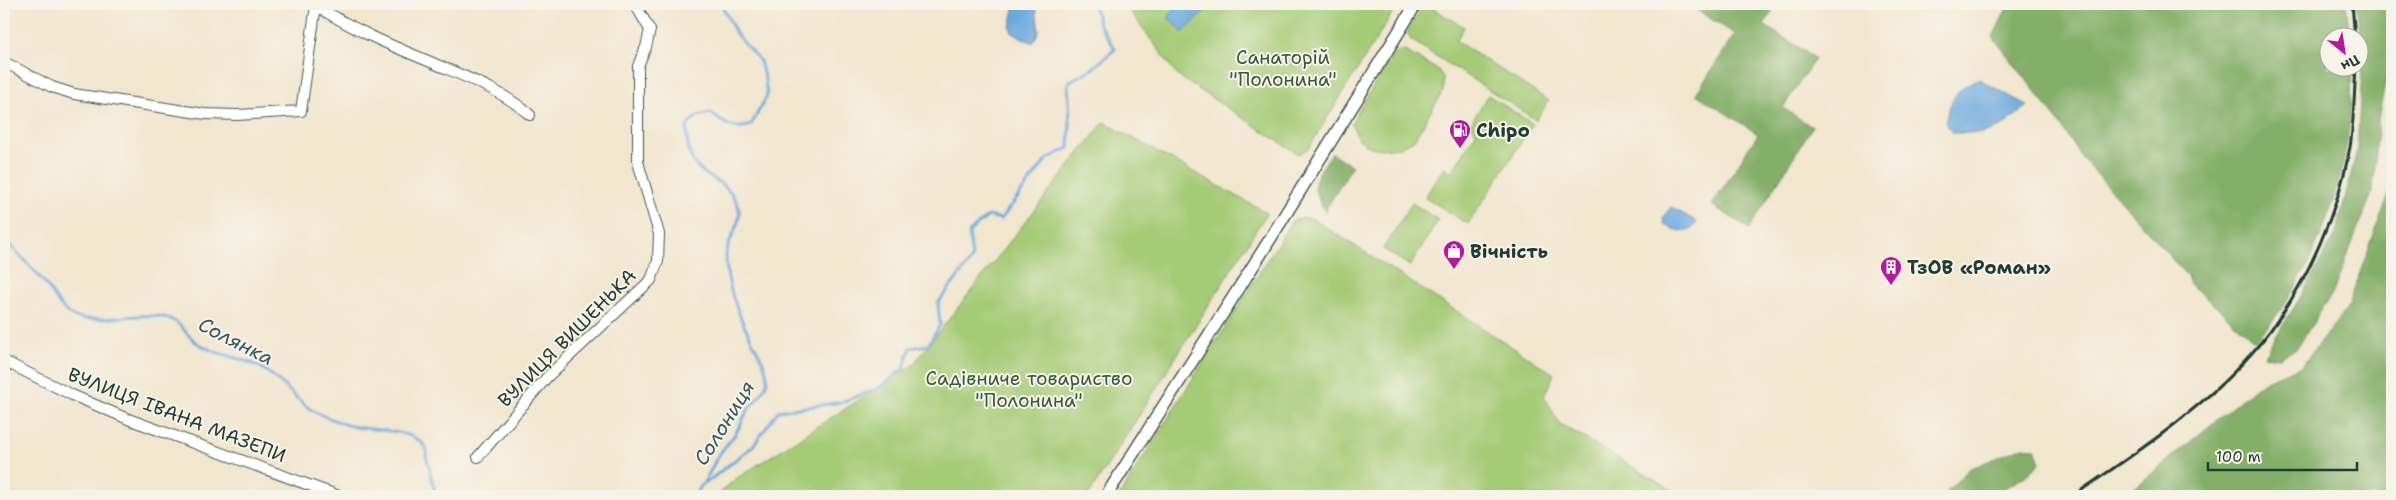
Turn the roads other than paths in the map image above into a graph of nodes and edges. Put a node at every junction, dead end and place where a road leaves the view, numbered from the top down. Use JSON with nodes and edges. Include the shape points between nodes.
{"nodes":[{"id":1,"x":315,"y":4,"type":"edge"},
{"id":2,"x":635,"y":4,"type":"edge"},
{"id":3,"x":1416,"y":4,"type":"edge"},
{"id":4,"x":4,"y":62,"type":"edge"},
{"id":5,"x":530,"y":115,"type":"dead end"},
{"id":6,"x":4,"y":361,"type":"edge"},
{"id":7,"x":478,"y":457,"type":"dead end"},
{"id":8,"x":339,"y":496,"type":"edge"},
{"id":9,"x":1106,"y":496,"type":"edge"}],
"edges":[{"from":1,"to":4,"type":"street","via":[[301,110],[204,114],[74,94],[52,87]]},
{"from":1,"to":5,"type":"street","via":[[337,20],[492,88]]},
{"from":2,"to":7,"type":"street","name":"ВУЛИЦЯ ВИШЕНЬКА","via":[[650,30],[638,66],[638,153],[657,222],[658,261],[651,280],[548,376]]},
{"from":3,"to":9,"type":"street"},
{"from":6,"to":8,"type":"street","name":"ВУЛИЦЯ ІВАНА МАЗЕПИ","via":[[128,419]]}]}
